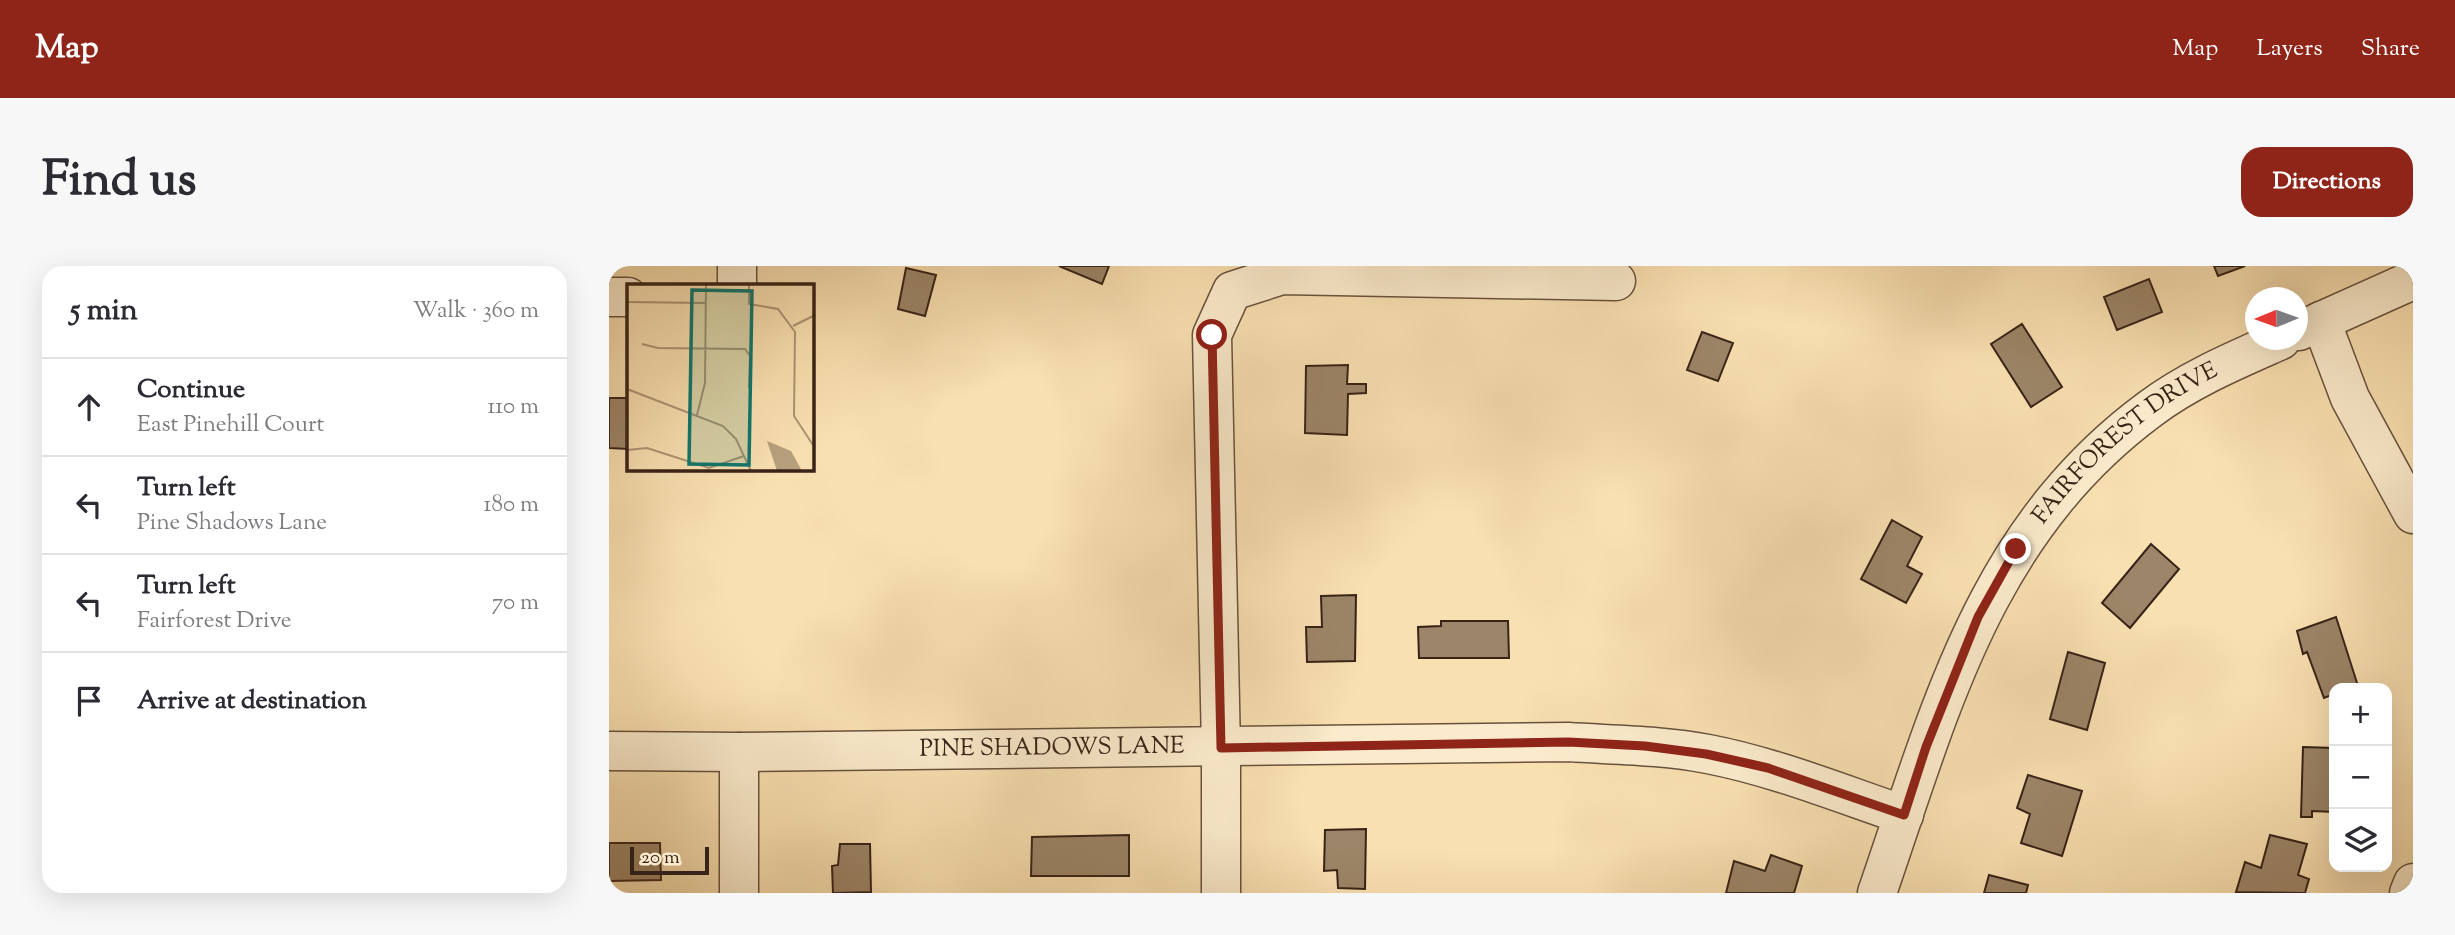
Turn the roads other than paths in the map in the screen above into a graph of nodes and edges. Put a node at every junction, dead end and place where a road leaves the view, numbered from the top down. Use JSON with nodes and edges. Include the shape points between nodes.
{"nodes":[{"id":1,"x":737,"y":266,"type":"edge"},
{"id":2,"x":2413,"y":280,"type":"edge"},
{"id":3,"x":1616,"y":281,"type":"dead end"},
{"id":4,"x":737,"y":284,"type":"edge"},
{"id":5,"x":609,"y":297,"type":"edge"},
{"id":6,"x":627,"y":297,"type":"edge"},
{"id":7,"x":2309,"y":327,"type":"edge"},
{"id":8,"x":2259,"y":350,"type":"edge"},
{"id":9,"x":2413,"y":514,"type":"edge"},
{"id":10,"x":1221,"y":748,"type":"junction"},
{"id":11,"x":609,"y":751,"type":"edge"},
{"id":12,"x":739,"y":752,"type":"junction"},
{"id":13,"x":1904,"y":815,"type":"junction"},
{"id":14,"x":2413,"y":883,"type":"edge"},
{"id":15,"x":739,"y":893,"type":"edge"},
{"id":16,"x":1221,"y":893,"type":"edge"},
{"id":17,"x":1877,"y":893,"type":"edge"},
{"id":18,"x":2409,"y":893,"type":"edge"}],
"edges":[{"from":1,"to":4,"type":"street"},
{"from":2,"to":7,"type":"street"},
{"from":3,"to":10,"type":"street","via":[[1282,275],[1232,291],[1212,335]]},
{"from":5,"to":6,"type":"street"},
{"from":7,"to":9,"type":"street"},
{"from":8,"to":13,"type":"street","name":"FAIRFOREST DRIVE","via":[[2207,373],[2150,409],[2091,459],[2039,517],[1978,617]]},
{"from":10,"to":12,"type":"street","name":"PINE SHADOWS LANE"},
{"from":10,"to":13,"type":"street","name":"PINE SHADOWS LANE","via":[[1568,742],[1645,746],[1768,768]]},
{"from":10,"to":16,"type":"street"},
{"from":11,"to":12,"type":"street","name":"PINE SHADOWS LANE"},
{"from":12,"to":15,"type":"street"},
{"from":13,"to":17,"type":"street","name":"FAIRFOREST DRIVE"},
{"from":14,"to":18,"type":"street"}]}
